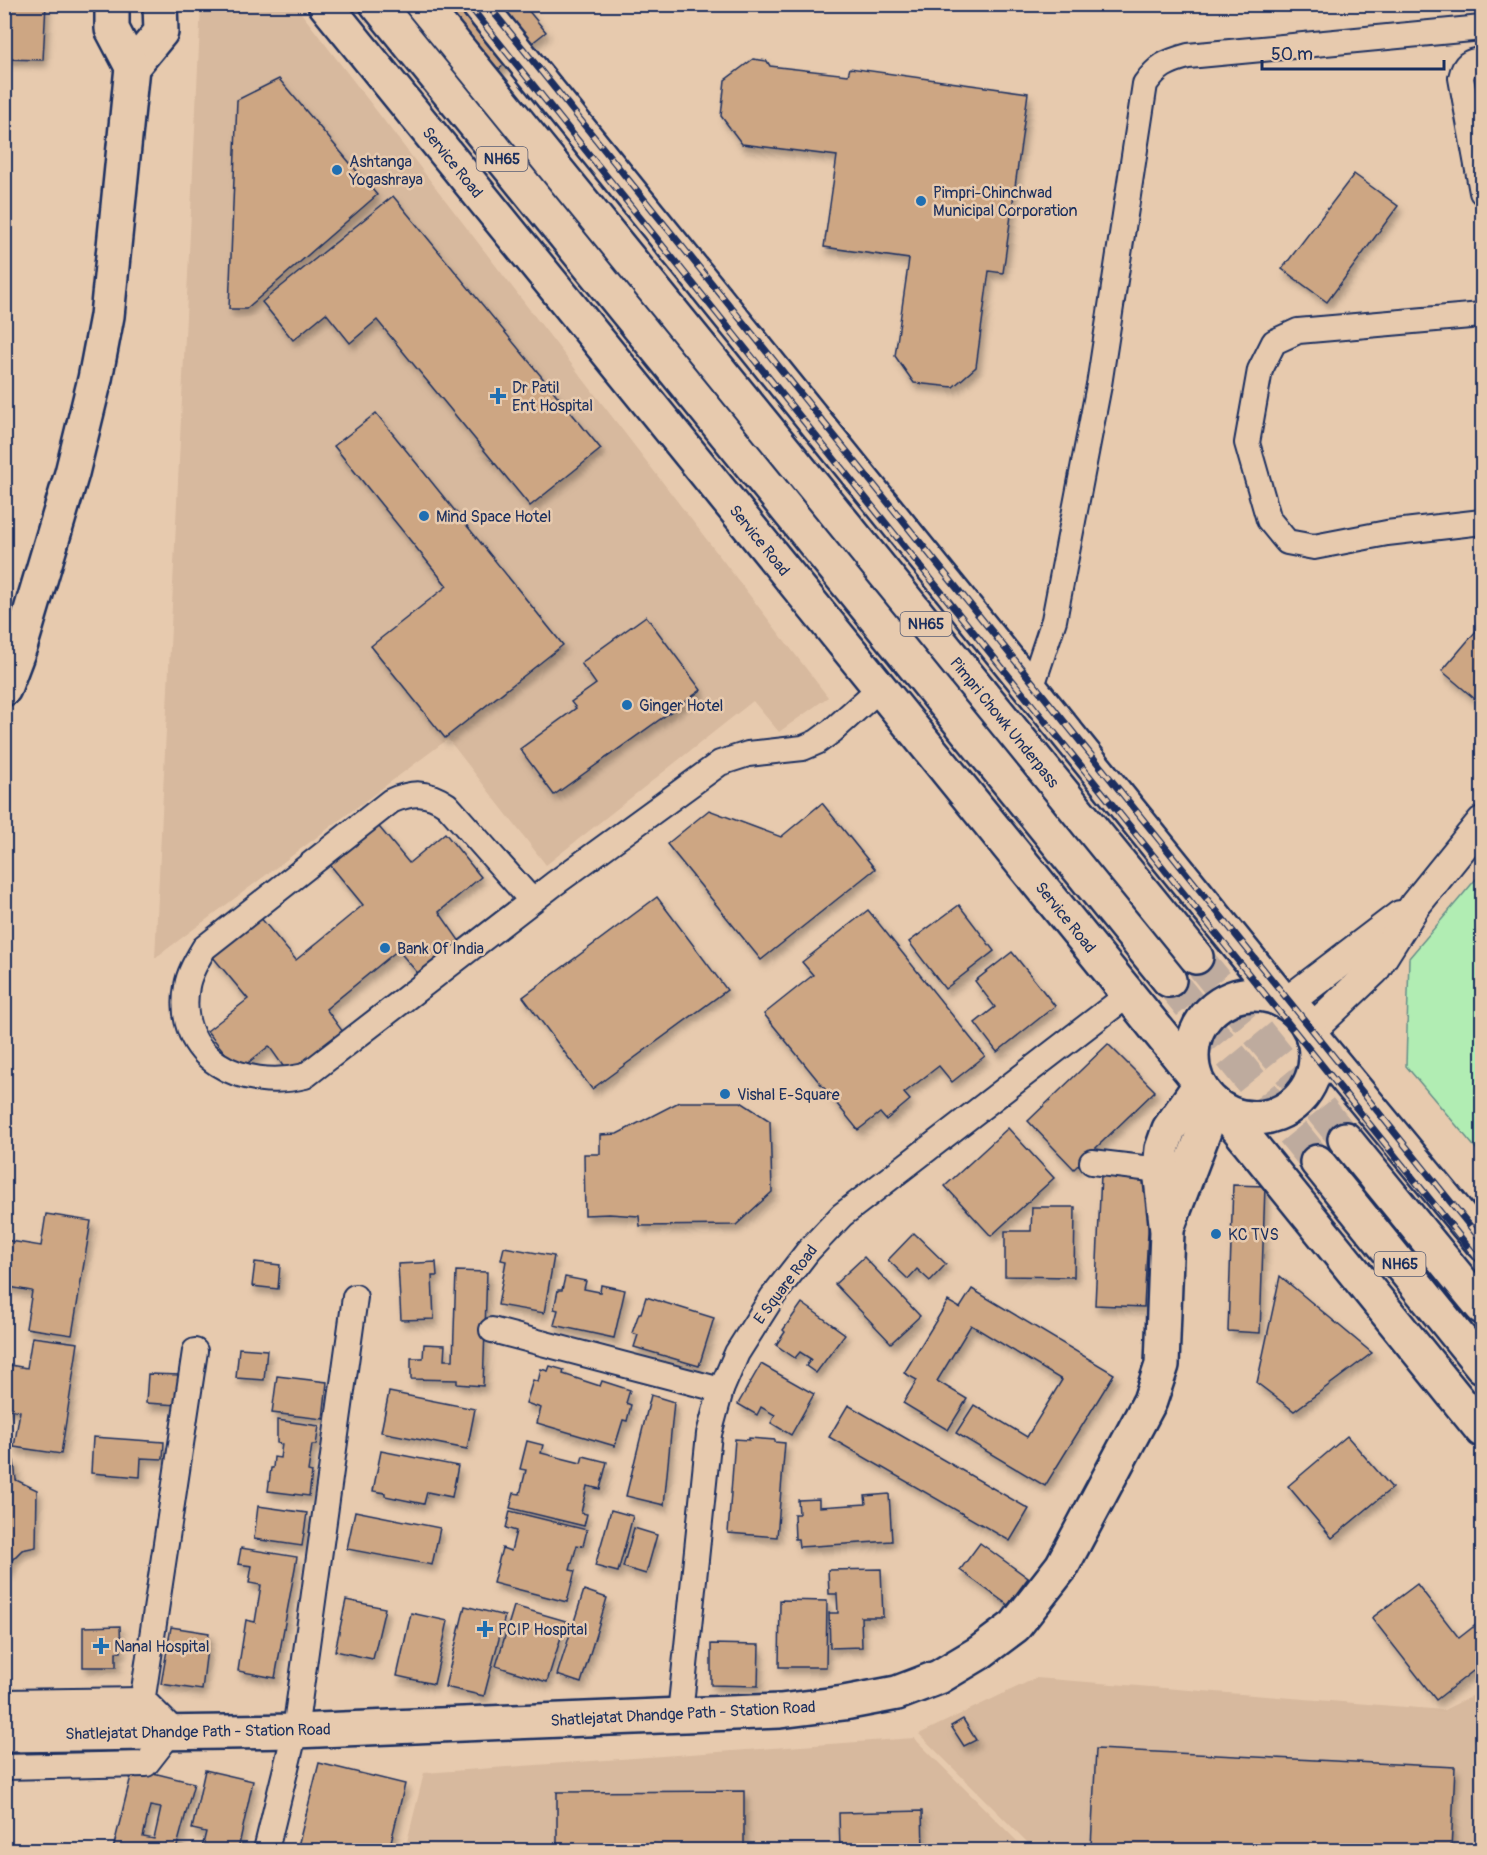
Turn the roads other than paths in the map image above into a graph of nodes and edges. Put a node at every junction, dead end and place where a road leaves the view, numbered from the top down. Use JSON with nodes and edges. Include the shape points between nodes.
{"nodes":[{"id":1,"x":112,"y":4,"type":"edge"},
{"id":2,"x":160,"y":4,"type":"edge"},
{"id":3,"x":325,"y":4,"type":"edge"},
{"id":4,"x":376,"y":4,"type":"edge"},
{"id":5,"x":422,"y":4,"type":"edge"},
{"id":6,"x":478,"y":4,"type":"edge"},
{"id":7,"x":1482,"y":28,"type":"edge"},
{"id":8,"x":1482,"y":60,"type":"edge"},
{"id":9,"x":132,"y":67,"type":"junction"},
{"id":10,"x":1482,"y":192,"type":"edge"},
{"id":11,"x":1482,"y":315,"type":"edge"},
{"id":12,"x":1482,"y":522,"type":"edge"},
{"id":13,"x":880,"y":688,"type":"junction"},
{"id":14,"x":4,"y":689,"type":"edge"},
{"id":15,"x":1031,"y":689,"type":"junction"},
{"id":16,"x":1478,"y":836,"type":"edge"},
{"id":17,"x":532,"y":901,"type":"junction"},
{"id":18,"x":1414,"y":905,"type":"junction"},
{"id":19,"x":1196,"y":957,"type":"tunnel mouth"},
{"id":20,"x":1169,"y":980,"type":"tunnel mouth"},
{"id":21,"x":1129,"y":994,"type":"junction"},
{"id":22,"x":1284,"y":1002,"type":"junction"},
{"id":23,"x":1312,"y":1034,"type":"junction"},
{"id":24,"x":1208,"y":1094,"type":"junction"},
{"id":25,"x":1345,"y":1139,"type":"tunnel mouth"},
{"id":26,"x":1092,"y":1162,"type":"dead end"},
{"id":27,"x":1317,"y":1162,"type":"tunnel mouth"},
{"id":28,"x":1160,"y":1170,"type":"junction"},
{"id":29,"x":1167,"y":1231,"type":"junction"},
{"id":30,"x":1482,"y":1243,"type":"edge"},
{"id":31,"x":355,"y":1297,"type":"dead end"},
{"id":32,"x":1482,"y":1307,"type":"edge"},
{"id":33,"x":492,"y":1330,"type":"dead end"},
{"id":34,"x":195,"y":1351,"type":"dead end"},
{"id":35,"x":1482,"y":1366,"type":"edge"},
{"id":36,"x":721,"y":1390,"type":"junction"},
{"id":37,"x":1482,"y":1430,"type":"edge"},
{"id":38,"x":142,"y":1703,"type":"junction"},
{"id":39,"x":4,"y":1705,"type":"edge"},
{"id":40,"x":680,"y":1714,"type":"junction"},
{"id":41,"x":295,"y":1731,"type":"junction"},
{"id":42,"x":171,"y":1732,"type":"junction"},
{"id":43,"x":4,"y":1735,"type":"edge"},
{"id":44,"x":4,"y":1767,"type":"edge"},
{"id":45,"x":266,"y":1851,"type":"edge"}],
"edges":[{"from":1,"to":9,"type":"main road","via":[[112,29]]},
{"from":2,"to":9,"type":"main road","via":[[161,32]]},
{"from":3,"to":13,"type":"main road","name":"Service Road"},
{"from":4,"to":20,"type":"main road","number":"NH65"},
{"from":5,"to":19,"type":"main road","name":"Pimpri Chowk Underpass","number":"NH65"},
{"from":6,"to":15,"type":"main road"},
{"from":7,"to":15,"type":"street","via":[[1188,56],[1154,71],[1145,84],[1094,416],[1054,620]]},
{"from":8,"to":10,"type":"street","via":[[1471,61],[1463,68],[1461,78]]},
{"from":9,"to":14,"type":"main road","via":[[107,316],[95,380],[69,484]]},
{"from":11,"to":12,"type":"street","via":[[1298,330],[1275,342],[1260,370],[1247,442],[1269,520],[1287,543],[1314,547],[1387,533]]},
{"from":13,"to":17,"type":"street","via":[[818,742],[720,763]]},
{"from":13,"to":21,"type":"main road","name":"Service Road"},
{"from":15,"to":22,"type":"main road"},
{"from":16,"to":18,"type":"street"},
{"from":17,"to":17,"type":"street","via":[[447,805],[420,793],[405,795],[391,801],[204,948],[187,985],[191,1032],[219,1066],[238,1074],[280,1080],[305,1076]]},
{"from":18,"to":22,"type":"street"},
{"from":18,"to":23,"type":"street","via":[[1374,970]]},
{"from":21,"to":24,"type":"main road","name":"Service Road"},
{"from":21,"to":36,"type":"street","name":"E Square Road","via":[[842,1215],[773,1296],[737,1353]]},
{"from":22,"to":23,"type":"main road","via":[[1302,1016]]},
{"from":22,"to":24,"type":"main road","via":[[1247,995],[1229,999],[1205,1017],[1194,1039],[1191,1063]]},
{"from":23,"to":24,"type":"main road","via":[[1316,1050],[1314,1074],[1294,1104],[1272,1115],[1248,1118]]},
{"from":23,"to":30,"type":"main road"},
{"from":24,"to":28,"type":"main road","name":"Shatlejatat Dhandge Path - Station Road","via":[[1169,1129]]},
{"from":24,"to":29,"type":"main road","name":"Shatlejatat Dhandge Path - Station Road"},
{"from":24,"to":37,"type":"main road","name":"Service Road"},
{"from":25,"to":32,"type":"main road","number":"NH65"},
{"from":26,"to":28,"type":"street"},
{"from":27,"to":35,"type":"main road","number":"NH65"},
{"from":28,"to":29,"type":"main road","name":"Shatlejatat Dhandge Path - Station Road"},
{"from":29,"to":40,"type":"main road","name":"Shatlejatat Dhandge Path - Station Road","via":[[1162,1365],[1150,1401],[1062,1566],[1015,1626],[939,1677],[897,1693],[780,1711]]},
{"from":31,"to":41,"type":"street"},
{"from":33,"to":36,"type":"street"},
{"from":34,"to":38,"type":"street"},
{"from":36,"to":40,"type":"street","name":"E Square Road","via":[[709,1434]]},
{"from":38,"to":39,"type":"street"},
{"from":38,"to":42,"type":"street"},
{"from":40,"to":41,"type":"main road","name":"Shatlejatat Dhandge Path - Station Road"},
{"from":41,"to":42,"type":"main road","name":"Shatlejatat Dhandge Path - Station Road"},
{"from":41,"to":45,"type":"street"},
{"from":42,"to":43,"type":"main road","name":"Shatlejatat Dhandge Path - Station Road"},
{"from":42,"to":44,"type":"street","via":[[146,1764]]}]}
